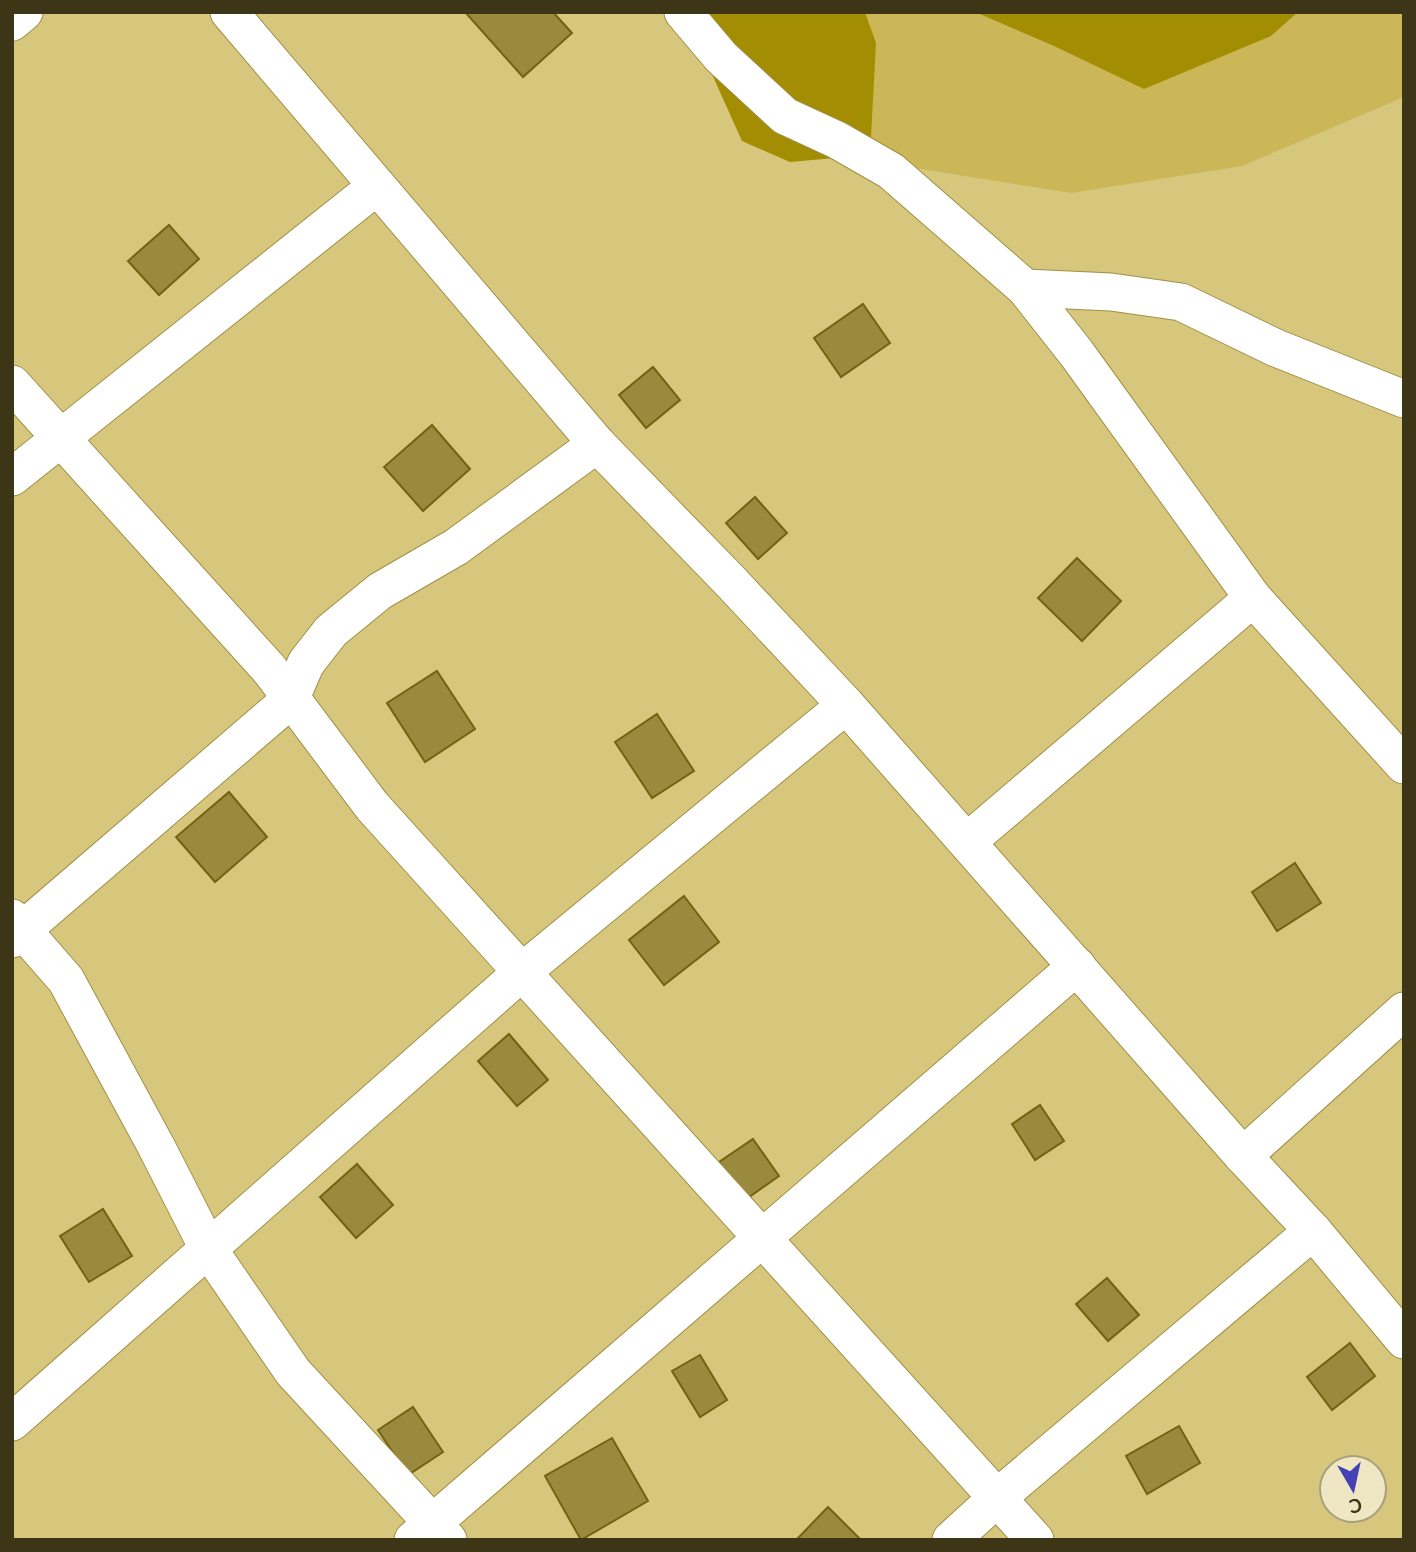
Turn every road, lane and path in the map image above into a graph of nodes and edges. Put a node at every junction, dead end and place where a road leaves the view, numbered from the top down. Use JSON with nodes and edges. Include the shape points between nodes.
{"nodes":[{"id":1,"x":24,"y":12,"type":"edge"},
{"id":2,"x":229,"y":12,"type":"edge"},
{"id":3,"x":683,"y":12,"type":"edge"},
{"id":4,"x":12,"y":22,"type":"edge"},
{"id":5,"x":377,"y":186,"type":"junction"},
{"id":6,"x":1025,"y":288,"type":"junction"},
{"id":7,"x":12,"y":384,"type":"edge"},
{"id":8,"x":1404,"y":399,"type":"edge"},
{"id":9,"x":60,"y":438,"type":"junction"},
{"id":10,"x":597,"y":444,"type":"junction"},
{"id":11,"x":12,"y":477,"type":"edge"},
{"id":12,"x":1253,"y":598,"type":"junction"},
{"id":13,"x":290,"y":700,"type":"junction"},
{"id":14,"x":846,"y":705,"type":"junction"},
{"id":15,"x":1404,"y":765,"type":"edge"},
{"id":16,"x":968,"y":841,"type":"junction"},
{"id":17,"x":16,"y":928,"type":"edge"},
{"id":18,"x":1077,"y":966,"type":"junction"},
{"id":19,"x":522,"y":972,"type":"junction"},
{"id":20,"x":1404,"y":1011,"type":"edge"},
{"id":21,"x":1243,"y":1156,"type":"junction"},
{"id":22,"x":1312,"y":1231,"type":"junction"},
{"id":23,"x":762,"y":1237,"type":"junction"},
{"id":24,"x":209,"y":1250,"type":"junction"},
{"id":25,"x":1404,"y":1340,"type":"edge"},
{"id":26,"x":12,"y":1422,"type":"edge"},
{"id":27,"x":998,"y":1497,"type":"junction"},
{"id":28,"x":431,"y":1534,"type":"edge"},
{"id":29,"x":951,"y":1540,"type":"edge"},
{"id":30,"x":1035,"y":1540,"type":"edge"}],
"edges":[{"from":1,"to":4,"type":"street"},
{"from":2,"to":5,"type":"street"},
{"from":3,"to":6,"type":"street","via":[[721,57],[785,116],[891,171]]},
{"from":5,"to":9,"type":"street"},
{"from":5,"to":10,"type":"street"},
{"from":6,"to":8,"type":"street","via":[[1111,292],[1181,302],[1276,348]]},
{"from":6,"to":12,"type":"street"},
{"from":7,"to":9,"type":"street"},
{"from":9,"to":11,"type":"street"},
{"from":9,"to":13,"type":"street","via":[[270,670]]},
{"from":10,"to":13,"type":"street","via":[[456,547],[380,591],[331,631],[306,663]]},
{"from":10,"to":14,"type":"street"},
{"from":12,"to":15,"type":"street"},
{"from":12,"to":16,"type":"street"},
{"from":13,"to":17,"type":"street"},
{"from":13,"to":19,"type":"street","via":[[372,806]]},
{"from":14,"to":16,"type":"street"},
{"from":14,"to":19,"type":"street"},
{"from":16,"to":18,"type":"street"},
{"from":17,"to":24,"type":"street","via":[[66,980]]},
{"from":18,"to":21,"type":"street"},
{"from":18,"to":23,"type":"street"},
{"from":19,"to":23,"type":"street"},
{"from":19,"to":24,"type":"street"},
{"from":20,"to":21,"type":"street"},
{"from":21,"to":22,"type":"street"},
{"from":22,"to":25,"type":"street"},
{"from":22,"to":27,"type":"street"},
{"from":23,"to":27,"type":"street"},
{"from":23,"to":28,"type":"street"},
{"from":24,"to":26,"type":"street"},
{"from":24,"to":28,"type":"street","via":[[293,1372]]},
{"from":27,"to":29,"type":"street"},
{"from":27,"to":30,"type":"street"}]}
